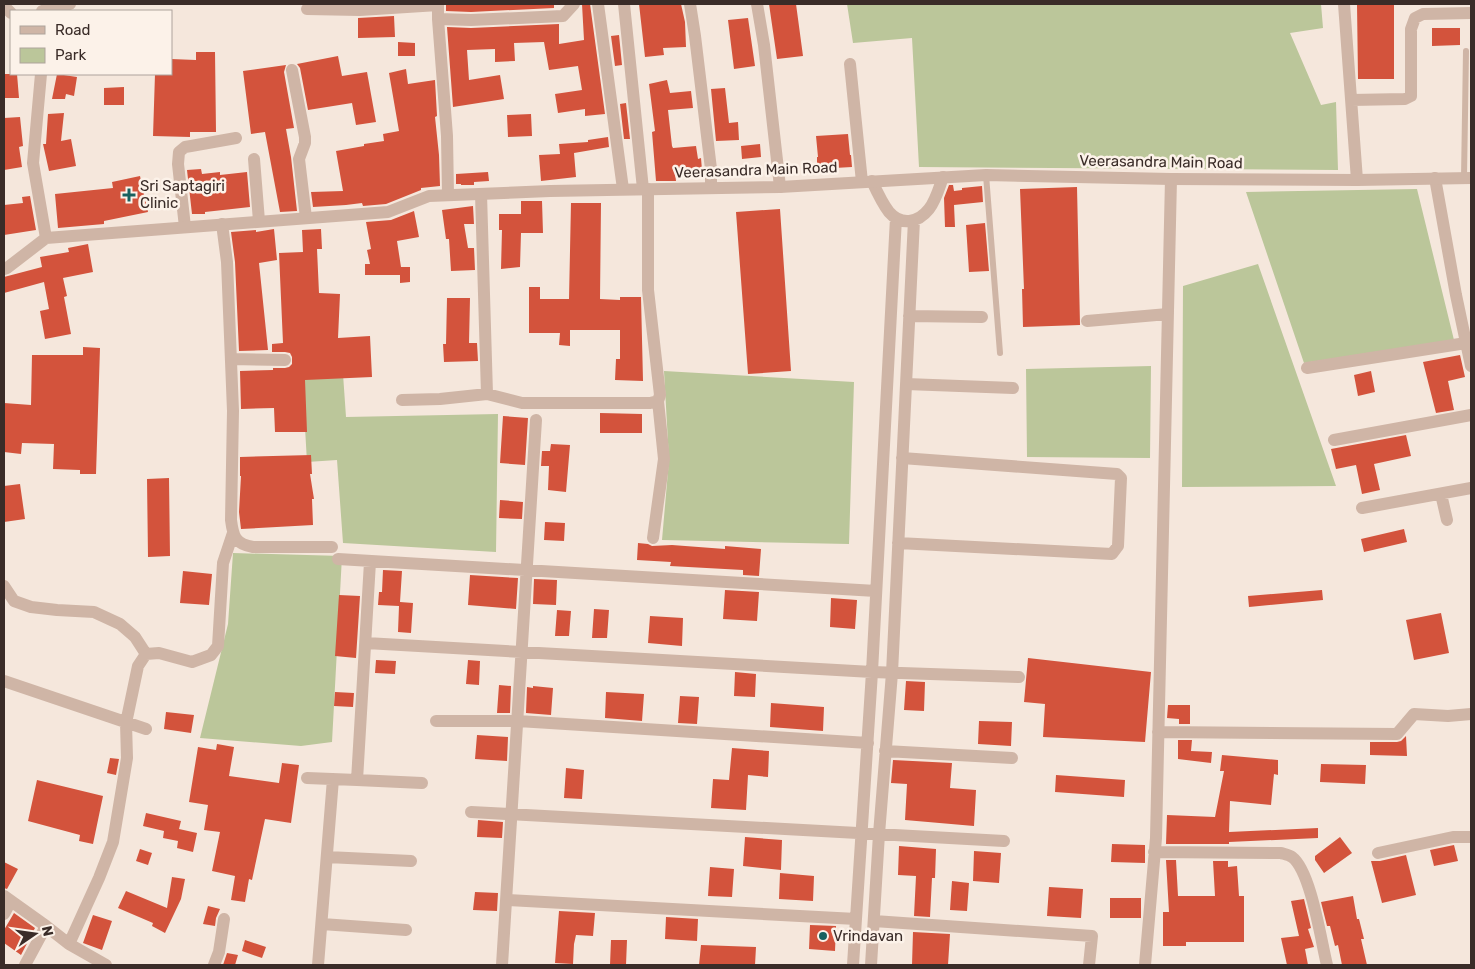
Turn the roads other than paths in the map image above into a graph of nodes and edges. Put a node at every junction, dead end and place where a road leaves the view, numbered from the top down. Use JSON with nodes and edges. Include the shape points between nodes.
{"nodes":[{"id":1,"x":70,"y":4,"type":"edge"},
{"id":2,"x":438,"y":4,"type":"edge"},
{"id":3,"x":574,"y":4,"type":"edge"},
{"id":4,"x":598,"y":4,"type":"edge"},
{"id":5,"x":624,"y":4,"type":"edge"},
{"id":6,"x":690,"y":4,"type":"edge"},
{"id":7,"x":757,"y":4,"type":"edge"},
{"id":8,"x":1344,"y":4,"type":"edge"},
{"id":9,"x":307,"y":9,"type":"dead end"},
{"id":10,"x":46,"y":10,"type":"edge"},
{"id":11,"x":1471,"y":14,"type":"edge"},
{"id":12,"x":438,"y":19,"type":"junction"},
{"id":13,"x":1466,"y":51,"type":"dead end"},
{"id":14,"x":850,"y":64,"type":"dead end"},
{"id":15,"x":292,"y":70,"type":"dead end"},
{"id":16,"x":41,"y":75,"type":"edge"},
{"id":17,"x":1351,"y":100,"type":"junction"},
{"id":18,"x":236,"y":138,"type":"dead end"},
{"id":19,"x":254,"y":159,"type":"dead end"},
{"id":20,"x":986,"y":175,"type":"junction"},
{"id":21,"x":943,"y":177,"type":"junction"},
{"id":22,"x":1436,"y":178,"type":"junction"},
{"id":23,"x":1468,"y":178,"type":"edge"},
{"id":24,"x":1171,"y":180,"type":"junction"},
{"id":25,"x":1357,"y":180,"type":"junction"},
{"id":26,"x":867,"y":182,"type":"junction"},
{"id":27,"x":780,"y":187,"type":"junction"},
{"id":28,"x":711,"y":188,"type":"junction"},
{"id":29,"x":646,"y":189,"type":"junction"},
{"id":30,"x":623,"y":190,"type":"junction"},
{"id":31,"x":481,"y":194,"type":"junction"},
{"id":32,"x":448,"y":195,"type":"junction"},
{"id":33,"x":306,"y":218,"type":"junction"},
{"id":34,"x":896,"y":218,"type":"junction"},
{"id":35,"x":914,"y":220,"type":"junction"},
{"id":36,"x":260,"y":221,"type":"junction"},
{"id":37,"x":222,"y":224,"type":"junction"},
{"id":38,"x":186,"y":227,"type":"junction"},
{"id":39,"x":46,"y":238,"type":"junction"},
{"id":40,"x":4,"y":269,"type":"edge"},
{"id":41,"x":891,"y":302,"type":"junction"},
{"id":42,"x":910,"y":310,"type":"junction"},
{"id":43,"x":1168,"y":314,"type":"junction"},
{"id":44,"x":982,"y":317,"type":"dead end"},
{"id":45,"x":1087,"y":321,"type":"dead end"},
{"id":46,"x":1466,"y":343,"type":"junction"},
{"id":47,"x":1000,"y":353,"type":"dead end"},
{"id":48,"x":231,"y":359,"type":"junction"},
{"id":49,"x":285,"y":360,"type":"dead end"},
{"id":50,"x":1471,"y":366,"type":"edge"},
{"id":51,"x":1307,"y":368,"type":"dead end"},
{"id":52,"x":906,"y":384,"type":"junction"},
{"id":53,"x":1013,"y":388,"type":"dead end"},
{"id":54,"x":487,"y":394,"type":"junction"},
{"id":55,"x":402,"y":400,"type":"dead end"},
{"id":56,"x":658,"y":402,"type":"junction"},
{"id":57,"x":1471,"y":415,"type":"edge"},
{"id":58,"x":536,"y":420,"type":"dead end"},
{"id":59,"x":1334,"y":440,"type":"dead end"},
{"id":60,"x":902,"y":458,"type":"junction"},
{"id":61,"x":1471,"y":488,"type":"edge"},
{"id":62,"x":1441,"y":494,"type":"junction"},
{"id":63,"x":1362,"y":508,"type":"dead end"},
{"id":64,"x":1447,"y":520,"type":"dead end"},
{"id":65,"x":232,"y":533,"type":"junction"},
{"id":66,"x":653,"y":538,"type":"dead end"},
{"id":67,"x":898,"y":543,"type":"junction"},
{"id":68,"x":332,"y":546,"type":"dead end"},
{"id":69,"x":338,"y":559,"type":"dead end"},
{"id":70,"x":370,"y":562,"type":"junction"},
{"id":71,"x":526,"y":571,"type":"junction"},
{"id":72,"x":4,"y":586,"type":"edge"},
{"id":73,"x":876,"y":591,"type":"junction"},
{"id":74,"x":366,"y":643,"type":"junction"},
{"id":75,"x":522,"y":651,"type":"junction"},
{"id":76,"x":146,"y":654,"type":"junction"},
{"id":77,"x":872,"y":672,"type":"junction"},
{"id":78,"x":892,"y":673,"type":"junction"},
{"id":79,"x":1019,"y":678,"type":"dead end"},
{"id":80,"x":4,"y":681,"type":"edge"},
{"id":81,"x":1471,"y":714,"type":"edge"},
{"id":82,"x":436,"y":721,"type":"dead end"},
{"id":83,"x":518,"y":721,"type":"junction"},
{"id":84,"x":126,"y":723,"type":"junction"},
{"id":85,"x":146,"y":729,"type":"dead end"},
{"id":86,"x":1158,"y":732,"type":"junction"},
{"id":87,"x":868,"y":743,"type":"junction"},
{"id":88,"x":886,"y":751,"type":"junction"},
{"id":89,"x":1012,"y":758,"type":"dead end"},
{"id":90,"x":307,"y":778,"type":"dead end"},
{"id":91,"x":333,"y":779,"type":"junction"},
{"id":92,"x":357,"y":780,"type":"junction"},
{"id":93,"x":422,"y":783,"type":"dead end"},
{"id":94,"x":472,"y":812,"type":"dead end"},
{"id":95,"x":512,"y":814,"type":"junction"},
{"id":96,"x":862,"y":833,"type":"junction"},
{"id":97,"x":879,"y":834,"type":"junction"},
{"id":98,"x":1471,"y":837,"type":"edge"},
{"id":99,"x":1004,"y":840,"type":"dead end"},
{"id":100,"x":1154,"y":852,"type":"junction"},
{"id":101,"x":1378,"y":853,"type":"dead end"},
{"id":102,"x":327,"y":857,"type":"junction"},
{"id":103,"x":411,"y":861,"type":"dead end"},
{"id":104,"x":7,"y":899,"type":"edge"},
{"id":105,"x":506,"y":900,"type":"junction"},
{"id":106,"x":4,"y":914,"type":"edge"},
{"id":107,"x":224,"y":919,"type":"dead end"},
{"id":108,"x":856,"y":919,"type":"junction"},
{"id":109,"x":874,"y":921,"type":"junction"},
{"id":110,"x":322,"y":924,"type":"junction"},
{"id":111,"x":46,"y":926,"type":"junction"},
{"id":112,"x":406,"y":930,"type":"dead end"},
{"id":113,"x":69,"y":944,"type":"junction"},
{"id":114,"x":25,"y":965,"type":"edge"},
{"id":115,"x":106,"y":965,"type":"edge"},
{"id":116,"x":214,"y":965,"type":"edge"},
{"id":117,"x":318,"y":965,"type":"edge"},
{"id":118,"x":502,"y":965,"type":"edge"},
{"id":119,"x":853,"y":965,"type":"edge"},
{"id":120,"x":871,"y":965,"type":"edge"},
{"id":121,"x":1089,"y":965,"type":"edge"},
{"id":122,"x":1145,"y":965,"type":"edge"},
{"id":123,"x":1327,"y":965,"type":"edge"}],
"edges":[{"from":1,"to":10,"type":"street"},
{"from":2,"to":9,"type":"street","via":[[360,10]]},
{"from":2,"to":12,"type":"street"},
{"from":3,"to":12,"type":"street","via":[[562,16]]},
{"from":4,"to":30,"type":"street"},
{"from":5,"to":29,"type":"street"},
{"from":6,"to":28,"type":"street"},
{"from":7,"to":27,"type":"street"},
{"from":8,"to":17,"type":"street"},
{"from":11,"to":17,"type":"street","via":[[1423,14],[1415,18],[1410,29],[1411,96],[1405,99]]},
{"from":12,"to":32,"type":"street"},
{"from":13,"to":23,"type":"lane"},
{"from":14,"to":26,"type":"street"},
{"from":15,"to":33,"type":"street","via":[[305,137],[299,159]]},
{"from":16,"to":39,"type":"street","via":[[33,163]]},
{"from":17,"to":25,"type":"street"},
{"from":18,"to":38,"type":"street","via":[[185,147],[179,152]]},
{"from":19,"to":36,"type":"street"},
{"from":20,"to":21,"type":"street","name":"Veerasandra Main Road"},
{"from":20,"to":24,"type":"street","name":"Veerasandra Main Road"},
{"from":20,"to":47,"type":"lane"},
{"from":21,"to":26,"type":"street","name":"Veerasandra Main Road"},
{"from":21,"to":35,"type":"street","via":[[929,210]]},
{"from":22,"to":23,"type":"street","name":"Veerasandra Main Road"},
{"from":22,"to":25,"type":"street","name":"Veerasandra Main Road"},
{"from":22,"to":46,"type":"street"},
{"from":24,"to":25,"type":"street","name":"Veerasandra Main Road"},
{"from":24,"to":43,"type":"street"},
{"from":26,"to":27,"type":"street","name":"Veerasandra Main Road"},
{"from":26,"to":34,"type":"street"},
{"from":27,"to":28,"type":"street","name":"Veerasandra Main Road"},
{"from":28,"to":29,"type":"street","name":"Veerasandra Main Road"},
{"from":29,"to":30,"type":"street","name":"Veerasandra Main Road"},
{"from":29,"to":56,"type":"street","via":[[648,290],[660,395]]},
{"from":30,"to":31,"type":"street","name":"Veerasandra Main Road"},
{"from":31,"to":32,"type":"street","name":"Veerasandra Main Road"},
{"from":31,"to":54,"type":"street"},
{"from":32,"to":33,"type":"street","name":"Veerasandra Main Road","via":[[429,196],[388,212]]},
{"from":33,"to":36,"type":"street","name":"Veerasandra Main Road"},
{"from":34,"to":35,"type":"street"},
{"from":34,"to":41,"type":"street"},
{"from":35,"to":42,"type":"street"},
{"from":36,"to":37,"type":"street","name":"Veerasandra Main Road"},
{"from":37,"to":38,"type":"street","name":"Veerasandra Main Road"},
{"from":37,"to":48,"type":"street"},
{"from":38,"to":39,"type":"street","name":"Veerasandra Main Road"},
{"from":39,"to":40,"type":"street"},
{"from":41,"to":42,"type":"street"},
{"from":41,"to":73,"type":"street"},
{"from":42,"to":44,"type":"street"},
{"from":42,"to":52,"type":"street"},
{"from":43,"to":45,"type":"street"},
{"from":43,"to":86,"type":"street"},
{"from":46,"to":50,"type":"street"},
{"from":46,"to":51,"type":"street"},
{"from":48,"to":49,"type":"street"},
{"from":48,"to":65,"type":"street"},
{"from":52,"to":53,"type":"street"},
{"from":52,"to":60,"type":"street"},
{"from":54,"to":55,"type":"street"},
{"from":54,"to":56,"type":"street","via":[[522,403]]},
{"from":56,"to":66,"type":"street","via":[[664,459]]},
{"from":57,"to":59,"type":"street"},
{"from":58,"to":71,"type":"street"},
{"from":60,"to":67,"type":"street"},
{"from":60,"to":67,"type":"street","via":[[1117,474],[1121,478],[1118,546],[1112,554]]},
{"from":61,"to":62,"type":"street"},
{"from":62,"to":63,"type":"street"},
{"from":62,"to":64,"type":"street"},
{"from":65,"to":68,"type":"street","via":[[245,546]]},
{"from":65,"to":76,"type":"street","via":[[223,563],[218,646],[211,656],[192,662],[159,653]]},
{"from":67,"to":78,"type":"street"},
{"from":69,"to":70,"type":"street"},
{"from":70,"to":71,"type":"street"},
{"from":70,"to":74,"type":"street"},
{"from":71,"to":73,"type":"street"},
{"from":71,"to":75,"type":"street"},
{"from":72,"to":76,"type":"street","via":[[14,601],[31,607],[94,612],[120,624],[136,637]]},
{"from":73,"to":77,"type":"street"},
{"from":74,"to":75,"type":"street"},
{"from":74,"to":92,"type":"street"},
{"from":75,"to":77,"type":"street"},
{"from":75,"to":83,"type":"street"},
{"from":76,"to":84,"type":"street","via":[[138,666]]},
{"from":77,"to":78,"type":"street"},
{"from":77,"to":87,"type":"street"},
{"from":78,"to":79,"type":"street"},
{"from":78,"to":88,"type":"street"},
{"from":80,"to":84,"type":"street"},
{"from":81,"to":86,"type":"street","via":[[1414,714],[1397,734]]},
{"from":82,"to":83,"type":"street"},
{"from":83,"to":87,"type":"street"},
{"from":83,"to":95,"type":"street"},
{"from":84,"to":85,"type":"street"},
{"from":84,"to":113,"type":"street","via":[[127,758],[113,842]]},
{"from":86,"to":100,"type":"street"},
{"from":87,"to":96,"type":"street"},
{"from":88,"to":89,"type":"street"},
{"from":88,"to":97,"type":"street"},
{"from":90,"to":91,"type":"street"},
{"from":91,"to":92,"type":"street"},
{"from":91,"to":102,"type":"street"},
{"from":92,"to":93,"type":"street"},
{"from":94,"to":95,"type":"street"},
{"from":95,"to":96,"type":"street"},
{"from":95,"to":105,"type":"street"},
{"from":96,"to":97,"type":"street"},
{"from":96,"to":108,"type":"street"},
{"from":97,"to":99,"type":"street"},
{"from":97,"to":109,"type":"street"},
{"from":98,"to":101,"type":"street","via":[[1453,837]]},
{"from":100,"to":122,"type":"street"},
{"from":100,"to":123,"type":"street","via":[[1281,853],[1292,857],[1301,869],[1312,897]]},
{"from":102,"to":103,"type":"street"},
{"from":102,"to":110,"type":"street"},
{"from":104,"to":106,"type":"street"},
{"from":104,"to":111,"type":"street"},
{"from":105,"to":108,"type":"street"},
{"from":105,"to":118,"type":"street"},
{"from":107,"to":116,"type":"street"},
{"from":108,"to":119,"type":"street"},
{"from":109,"to":120,"type":"street"},
{"from":109,"to":121,"type":"street","via":[[1092,936]]},
{"from":110,"to":112,"type":"street"},
{"from":110,"to":117,"type":"street"},
{"from":111,"to":113,"type":"street"},
{"from":111,"to":114,"type":"street"},
{"from":113,"to":115,"type":"street"}]}
